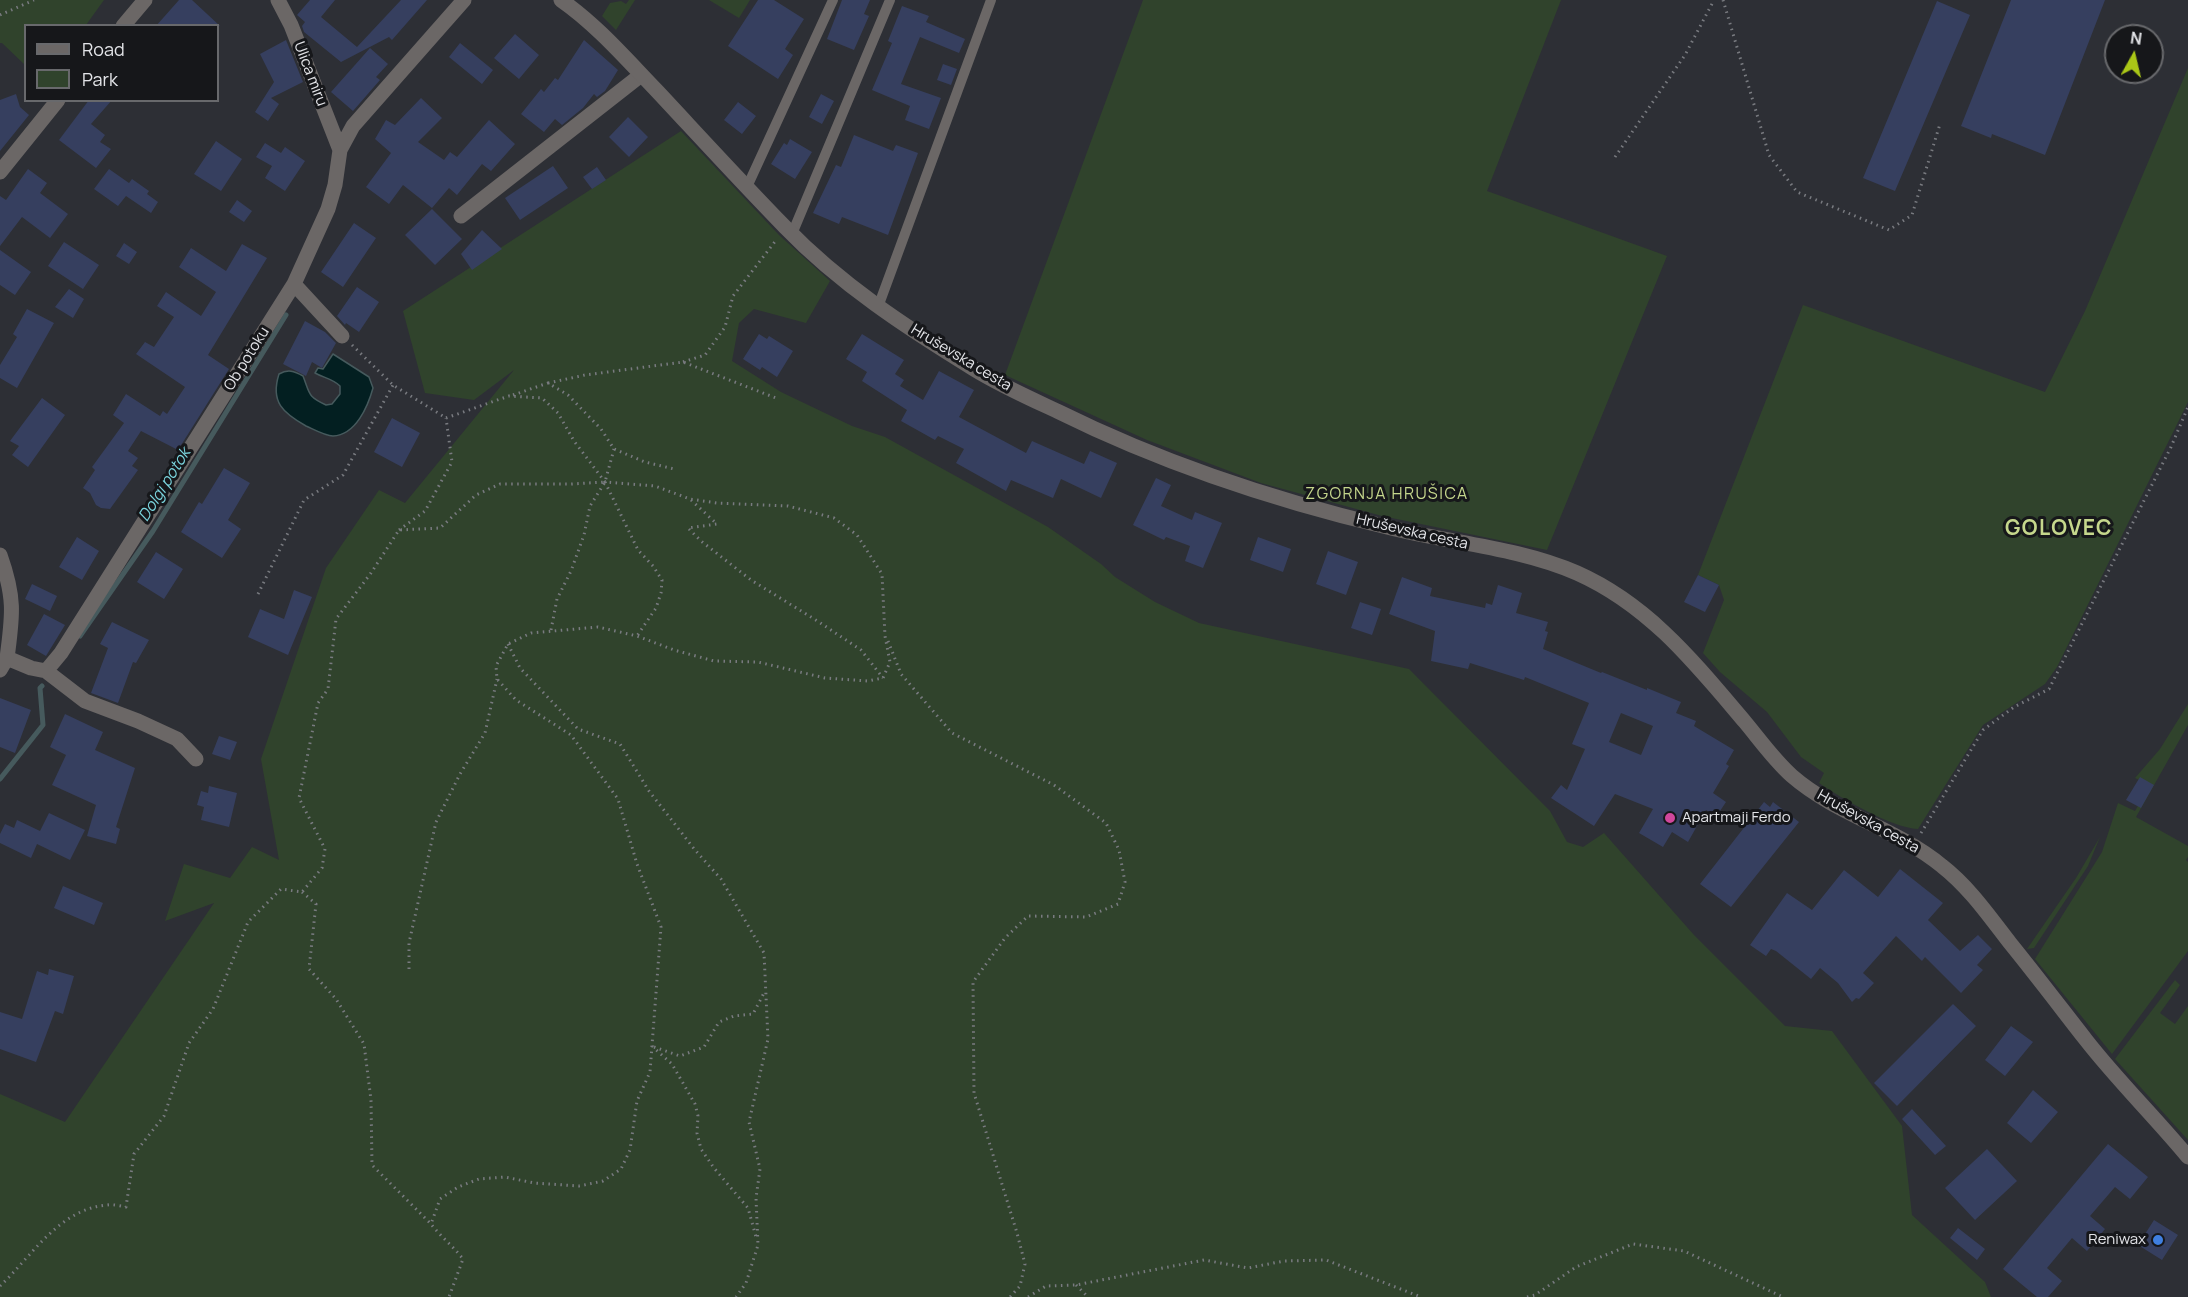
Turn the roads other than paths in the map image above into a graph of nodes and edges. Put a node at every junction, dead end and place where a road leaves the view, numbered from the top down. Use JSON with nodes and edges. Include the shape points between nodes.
{"nodes":[{"id":1,"x":145,"y":0,"type":"edge"},
{"id":2,"x":278,"y":0,"type":"edge"},
{"id":3,"x":464,"y":0,"type":"edge"},
{"id":4,"x":561,"y":0,"type":"edge"},
{"id":5,"x":833,"y":0,"type":"edge"},
{"id":6,"x":890,"y":0,"type":"edge"},
{"id":7,"x":991,"y":0,"type":"edge"},
{"id":8,"x":125,"y":24,"type":"edge"},
{"id":9,"x":641,"y":75,"type":"junction"},
{"id":10,"x":56,"y":102,"type":"edge"},
{"id":11,"x":340,"y":150,"type":"junction"},
{"id":12,"x":0,"y":172,"type":"edge"},
{"id":13,"x":747,"y":187,"type":"junction"},
{"id":14,"x":461,"y":216,"type":"dead end"},
{"id":15,"x":789,"y":231,"type":"junction"},
{"id":16,"x":294,"y":284,"type":"junction"},
{"id":17,"x":878,"y":307,"type":"junction"},
{"id":18,"x":342,"y":336,"type":"road end"},
{"id":19,"x":0,"y":555,"type":"edge"},
{"id":20,"x":3,"y":664,"type":"edge"},
{"id":21,"x":46,"y":671,"type":"junction"},
{"id":22,"x":195,"y":759,"type":"dead end"},
{"id":23,"x":2188,"y":1156,"type":"edge"}],
"edges":[{"from":1,"to":8,"type":"street"},
{"from":2,"to":11,"type":"street","name":"Ulica miru"},
{"from":3,"to":11,"type":"street","name":"Ob potoku","via":[[353,126]]},
{"from":4,"to":9,"type":"street","name":"Hruševska cesta"},
{"from":5,"to":13,"type":"lane"},
{"from":6,"to":15,"type":"lane"},
{"from":7,"to":17,"type":"lane"},
{"from":9,"to":13,"type":"street","name":"Hruševska cesta"},
{"from":9,"to":14,"type":"street"},
{"from":10,"to":12,"type":"street"},
{"from":11,"to":16,"type":"street","name":"Ob potoku","via":[[328,209]]},
{"from":13,"to":15,"type":"street","name":"Hruševska cesta"},
{"from":15,"to":17,"type":"street","name":"Hruševska cesta"},
{"from":16,"to":18,"type":"street"},
{"from":16,"to":21,"type":"street","name":"Ob potoku","via":[[104,587]]},
{"from":17,"to":23,"type":"street","name":"Hruševska cesta","via":[[1002,385],[1087,426],[1198,471],[1344,517],[1548,562],[1594,581],[1630,603],[1695,662],[1791,775],[1840,809],[1898,836],[1944,867],[1969,892],[2096,1052]]},
{"from":19,"to":20,"type":"street","via":[[12,593],[13,614]]},
{"from":20,"to":21,"type":"street"},
{"from":21,"to":22,"type":"street","via":[[85,701],[177,739]]}]}
